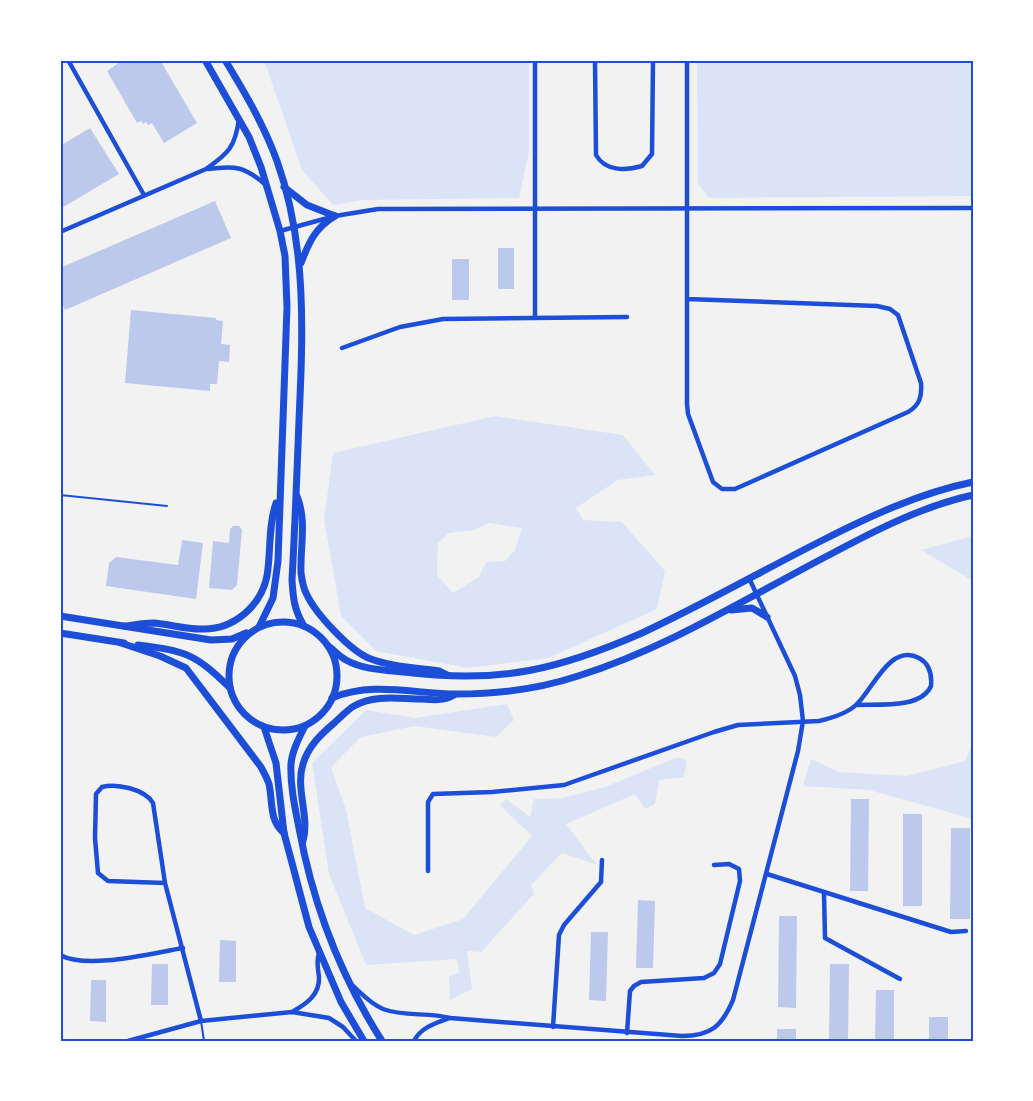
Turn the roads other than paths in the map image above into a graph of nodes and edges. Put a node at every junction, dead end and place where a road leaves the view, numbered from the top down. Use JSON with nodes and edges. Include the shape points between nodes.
{"nodes":[{"id":1,"x":68,"y":60,"type":"edge"},
{"id":2,"x":205,"y":60,"type":"edge"},
{"id":3,"x":225,"y":60,"type":"edge"},
{"id":4,"x":535,"y":60,"type":"edge"},
{"id":5,"x":595,"y":60,"type":"edge"},
{"id":6,"x":653,"y":60,"type":"edge"},
{"id":7,"x":687,"y":60,"type":"edge"},
{"id":8,"x":239,"y":118,"type":"junction"},
{"id":9,"x":206,"y":169,"type":"junction"},
{"id":10,"x":267,"y":186,"type":"junction"},
{"id":11,"x":284,"y":187,"type":"junction"},
{"id":12,"x":144,"y":195,"type":"junction"},
{"id":13,"x":687,"y":207,"type":"junction"},
{"id":14,"x":535,"y":208,"type":"junction"},
{"id":15,"x":973,"y":208,"type":"edge"},
{"id":16,"x":335,"y":216,"type":"junction"},
{"id":17,"x":294,"y":226,"type":"junction"},
{"id":18,"x":280,"y":231,"type":"junction"},
{"id":19,"x":60,"y":232,"type":"edge"},
{"id":20,"x":300,"y":266,"type":"junction"},
{"id":21,"x":687,"y":299,"type":"junction"},
{"id":22,"x":627,"y":317,"type":"dead end"},
{"id":23,"x":535,"y":318,"type":"junction"},
{"id":24,"x":342,"y":348,"type":"dead end"},
{"id":25,"x":973,"y":482,"type":"edge"},
{"id":26,"x":296,"y":493,"type":"junction"},
{"id":27,"x":279,"y":494,"type":"junction"},
{"id":28,"x":60,"y":495,"type":"edge"},
{"id":29,"x":973,"y":495,"type":"edge"},
{"id":30,"x":167,"y":506,"type":"dead end"},
{"id":31,"x":749,"y":578,"type":"junction"},
{"id":32,"x":757,"y":593,"type":"junction"},
{"id":33,"x":723,"y":612,"type":"junction"},
{"id":34,"x":60,"y":616,"type":"edge"},
{"id":35,"x":767,"y":617,"type":"junction"},
{"id":36,"x":125,"y":626,"type":"junction"},
{"id":37,"x":304,"y":626,"type":"junction"},
{"id":38,"x":259,"y":627,"type":"junction"},
{"id":39,"x":250,"y":632,"type":"junction"},
{"id":40,"x":60,"y":633,"type":"edge"},
{"id":41,"x":121,"y":643,"type":"junction"},
{"id":42,"x":328,"y":646,"type":"junction"},
{"id":43,"x":449,"y":677,"type":"junction"},
{"id":44,"x":230,"y":688,"type":"junction"},
{"id":45,"x":456,"y":694,"type":"junction"},
{"id":46,"x":332,"y":698,"type":"junction"},
{"id":47,"x":856,"y":705,"type":"junction"},
{"id":48,"x":803,"y":722,"type":"junction"},
{"id":49,"x":304,"y":726,"type":"junction"},
{"id":50,"x":264,"y":727,"type":"junction"},
{"id":51,"x":284,"y":833,"type":"junction"},
{"id":52,"x":302,"y":845,"type":"junction"},
{"id":53,"x":602,"y":860,"type":"dead end"},
{"id":54,"x":714,"y":866,"type":"dead end"},
{"id":55,"x":428,"y":871,"type":"dead end"},
{"id":56,"x":767,"y":874,"type":"junction"},
{"id":57,"x":165,"y":883,"type":"junction"},
{"id":58,"x":824,"y":893,"type":"junction"},
{"id":59,"x":966,"y":931,"type":"dead end"},
{"id":60,"x":183,"y":948,"type":"junction"},
{"id":61,"x":319,"y":953,"type":"junction"},
{"id":62,"x":60,"y":955,"type":"edge"},
{"id":63,"x":900,"y":980,"type":"dead end"},
{"id":64,"x":349,"y":982,"type":"junction"},
{"id":65,"x":292,"y":1012,"type":"junction"},
{"id":66,"x":450,"y":1018,"type":"junction"},
{"id":67,"x":201,"y":1021,"type":"junction"},
{"id":68,"x":553,"y":1027,"type":"junction"},
{"id":69,"x":627,"y":1033,"type":"junction"},
{"id":70,"x":707,"y":1033,"type":"junction"},
{"id":71,"x":128,"y":1041,"type":"edge"},
{"id":72,"x":204,"y":1041,"type":"edge"},
{"id":73,"x":356,"y":1041,"type":"edge"},
{"id":74,"x":364,"y":1041,"type":"edge"},
{"id":75,"x":382,"y":1041,"type":"edge"},
{"id":76,"x":414,"y":1041,"type":"edge"},
{"id":77,"x":710,"y":1041,"type":"edge"}],
"edges":[{"from":1,"to":12,"type":"street"},
{"from":2,"to":8,"type":"main road"},
{"from":3,"to":11,"type":"main road","via":[[264,130]]},
{"from":4,"to":14,"type":"street"},
{"from":5,"to":6,"type":"street","via":[[596,155],[609,168],[622,168],[642,166],[652,154]]},
{"from":7,"to":13,"type":"street"},
{"from":8,"to":9,"type":"street","via":[[233,146]]},
{"from":8,"to":10,"type":"main road"},
{"from":9,"to":10,"type":"street","via":[[244,169]]},
{"from":9,"to":12,"type":"street"},
{"from":10,"to":18,"type":"main road"},
{"from":11,"to":16,"type":"main road","via":[[316,210]]},
{"from":11,"to":17,"type":"main road"},
{"from":12,"to":19,"type":"street"},
{"from":13,"to":14,"type":"street"},
{"from":13,"to":15,"type":"street"},
{"from":13,"to":21,"type":"street"},
{"from":14,"to":16,"type":"street","via":[[378,209]]},
{"from":14,"to":23,"type":"street"},
{"from":16,"to":17,"type":"street"},
{"from":16,"to":20,"type":"main road","via":[[316,230]]},
{"from":17,"to":18,"type":"street"},
{"from":17,"to":20,"type":"main road"},
{"from":18,"to":27,"type":"main road","via":[[287,307]]},
{"from":20,"to":26,"type":"main road","via":[[303,346]]},
{"from":21,"to":21,"type":"street","via":[[688,414],[713,482],[722,489],[735,489],[913,409],[921,398],[921,383],[900,320],[884,307]]},
{"from":22,"to":23,"type":"street"},
{"from":23,"to":24,"type":"street","via":[[436,320],[400,327]]},
{"from":25,"to":31,"type":"main road","via":[[891,508]]},
{"from":26,"to":37,"type":"main road","via":[[293,599]]},
{"from":26,"to":43,"type":"main road","via":[[302,508],[303,584],[306,595],[322,616],[355,650],[370,659],[439,671]]},
{"from":27,"to":36,"type":"main road","via":[[272,518],[265,583],[258,599],[243,616],[210,629],[152,623]]},
{"from":27,"to":38,"type":"main road","via":[[276,583],[270,607]]},
{"from":28,"to":30,"type":"lane"},
{"from":29,"to":32,"type":"main road","via":[[895,522]]},
{"from":31,"to":32,"type":"street"},
{"from":31,"to":43,"type":"main road","via":[[642,633],[568,662],[523,673]]},
{"from":32,"to":33,"type":"main road"},
{"from":32,"to":35,"type":"street"},
{"from":33,"to":35,"type":"main road","via":[[752,608]]},
{"from":33,"to":45,"type":"main road","via":[[653,648],[576,677],[527,689]]},
{"from":34,"to":36,"type":"main road"},
{"from":35,"to":48,"type":"street","via":[[795,676]]},
{"from":36,"to":39,"type":"main road","via":[[212,640]]},
{"from":37,"to":38,"type":"main road","via":[[281,621]]},
{"from":37,"to":42,"type":"main road"},
{"from":38,"to":39,"type":"main road"},
{"from":39,"to":44,"type":"main road","via":[[232,657]]},
{"from":40,"to":41,"type":"main road"},
{"from":41,"to":44,"type":"main road","via":[[173,649],[189,655]]},
{"from":41,"to":51,"type":"main road","via":[[177,663],[192,675],[261,767],[274,820]]},
{"from":42,"to":43,"type":"main road","via":[[361,666]]},
{"from":42,"to":46,"type":"main road","via":[[337,677]]},
{"from":44,"to":50,"type":"main road","via":[[239,708]]},
{"from":45,"to":46,"type":"main road","via":[[357,689]]},
{"from":45,"to":52,"type":"main road","via":[[441,700],[366,701],[326,730],[306,754],[302,766],[306,830]]},
{"from":46,"to":49,"type":"main road","via":[[321,714]]},
{"from":47,"to":47,"type":"street","via":[[920,699],[931,686],[930,672],[921,659],[898,657]]},
{"from":47,"to":48,"type":"street","via":[[832,718]]},
{"from":48,"to":55,"type":"street","via":[[730,727],[564,785],[433,794],[428,802]]},
{"from":48,"to":56,"type":"street"},
{"from":49,"to":50,"type":"main road","via":[[285,730]]},
{"from":49,"to":52,"type":"main road","via":[[291,765]]},
{"from":50,"to":51,"type":"main road","via":[[276,763]]},
{"from":51,"to":61,"type":"main road"},
{"from":52,"to":64,"type":"main road","via":[[323,922]]},
{"from":53,"to":68,"type":"street","via":[[601,882],[559,935]]},
{"from":54,"to":69,"type":"street","via":[[729,864],[739,868],[740,881],[720,964],[704,978],[641,982],[634,986],[630,991]]},
{"from":56,"to":58,"type":"street"},
{"from":56,"to":70,"type":"street","via":[[733,1000],[723,1020]]},
{"from":57,"to":57,"type":"street","via":[[108,882],[100,877],[96,869],[96,794],[102,787],[115,785],[150,798]]},
{"from":57,"to":60,"type":"street"},
{"from":58,"to":59,"type":"street","via":[[951,932]]},
{"from":58,"to":63,"type":"street","via":[[825,938]]},
{"from":60,"to":62,"type":"street","via":[[98,961]]},
{"from":60,"to":67,"type":"street"},
{"from":61,"to":65,"type":"street","via":[[315,994]]},
{"from":61,"to":74,"type":"main road"},
{"from":64,"to":66,"type":"street","via":[[383,1009]]},
{"from":64,"to":75,"type":"main road"},
{"from":65,"to":67,"type":"street"},
{"from":65,"to":73,"type":"street","via":[[329,1018]]},
{"from":66,"to":68,"type":"street"},
{"from":66,"to":76,"type":"street","via":[[425,1028]]},
{"from":67,"to":71,"type":"street"},
{"from":67,"to":72,"type":"lane"},
{"from":68,"to":69,"type":"street"},
{"from":69,"to":70,"type":"street"},
{"from":70,"to":77,"type":"street"}]}
